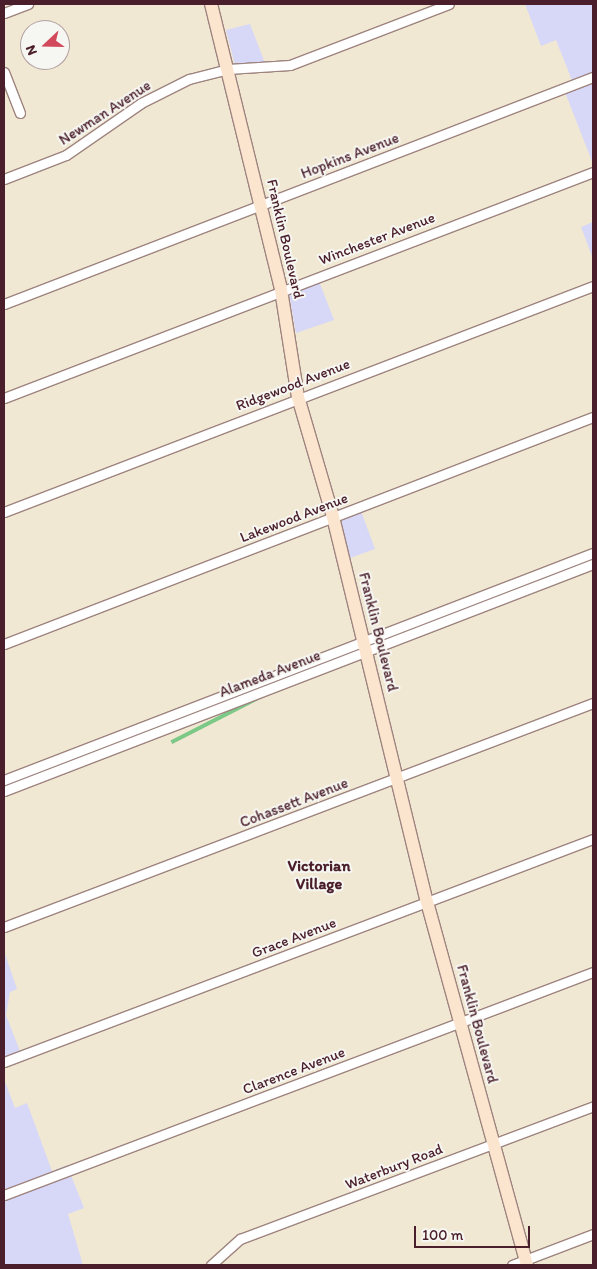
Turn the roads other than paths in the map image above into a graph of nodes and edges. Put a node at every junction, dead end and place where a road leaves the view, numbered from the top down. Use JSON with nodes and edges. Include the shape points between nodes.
{"nodes":[{"id":1,"x":28,"y":4,"type":"edge"},
{"id":2,"x":211,"y":4,"type":"edge"},
{"id":3,"x":449,"y":4,"type":"edge"},
{"id":4,"x":4,"y":13,"type":"edge"},
{"id":5,"x":228,"y":70,"type":"junction"},
{"id":6,"x":4,"y":72,"type":"edge"},
{"id":7,"x":593,"y":77,"type":"edge"},
{"id":8,"x":20,"y":114,"type":"dead end"},
{"id":9,"x":593,"y":172,"type":"edge"},
{"id":10,"x":4,"y":179,"type":"edge"},
{"id":11,"x":261,"y":205,"type":"junction"},
{"id":12,"x":593,"y":286,"type":"edge"},
{"id":13,"x":281,"y":290,"type":"junction"},
{"id":14,"x":4,"y":304,"type":"edge"},
{"id":15,"x":4,"y":398,"type":"edge"},
{"id":16,"x":298,"y":398,"type":"junction"},
{"id":17,"x":593,"y":417,"type":"edge"},
{"id":18,"x":4,"y":512,"type":"edge"},
{"id":19,"x":333,"y":517,"type":"junction"},
{"id":20,"x":593,"y":553,"type":"edge"},
{"id":21,"x":593,"y":564,"type":"edge"},
{"id":22,"x":542,"y":573,"type":"junction"},
{"id":23,"x":546,"y":583,"type":"junction"},
{"id":24,"x":4,"y":644,"type":"edge"},
{"id":25,"x":365,"y":647,"type":"junction"},
{"id":26,"x":593,"y":703,"type":"edge"},
{"id":27,"x":156,"y":722,"type":"junction"},
{"id":28,"x":160,"y":732,"type":"junction"},
{"id":29,"x":396,"y":779,"type":"junction"},
{"id":30,"x":4,"y":780,"type":"edge"},
{"id":31,"x":4,"y":791,"type":"edge"},
{"id":32,"x":593,"y":839,"type":"edge"},
{"id":33,"x":427,"y":902,"type":"junction"},
{"id":34,"x":4,"y":927,"type":"edge"},
{"id":35,"x":593,"y":972,"type":"edge"},
{"id":36,"x":460,"y":1023,"type":"junction"},
{"id":37,"x":4,"y":1062,"type":"edge"},
{"id":38,"x":593,"y":1106,"type":"edge"},
{"id":39,"x":493,"y":1144,"type":"junction"},
{"id":40,"x":4,"y":1195,"type":"edge"},
{"id":41,"x":593,"y":1234,"type":"edge"},
{"id":42,"x":526,"y":1263,"type":"edge"},
{"id":43,"x":211,"y":1265,"type":"edge"},
{"id":44,"x":512,"y":1265,"type":"edge"}],
"edges":[{"from":1,"to":4,"type":"street"},
{"from":2,"to":5,"type":"street","name":"Franklin Boulevard"},
{"from":3,"to":5,"type":"street","name":"Newman Avenue","via":[[290,65]]},
{"from":5,"to":10,"type":"street","name":"Newman Avenue","via":[[189,79],[141,103],[66,155]]},
{"from":5,"to":11,"type":"street","name":"Franklin Boulevard"},
{"from":6,"to":8,"type":"street"},
{"from":7,"to":11,"type":"street","name":"Hopkins Avenue"},
{"from":9,"to":13,"type":"street","name":"Winchester Avenue"},
{"from":11,"to":13,"type":"street","name":"Franklin Boulevard"},
{"from":11,"to":14,"type":"street","name":"Hopkins Avenue"},
{"from":12,"to":16,"type":"street","name":"Ridgewood Avenue"},
{"from":13,"to":15,"type":"street","name":"Winchester Avenue"},
{"from":13,"to":16,"type":"street","name":"Franklin Boulevard"},
{"from":16,"to":18,"type":"street","name":"Ridgewood Avenue"},
{"from":16,"to":19,"type":"street","name":"Franklin Boulevard"},
{"from":17,"to":19,"type":"street","name":"Lakewood Avenue"},
{"from":19,"to":24,"type":"street","name":"Lakewood Avenue"},
{"from":19,"to":25,"type":"street","name":"Franklin Boulevard"},
{"from":20,"to":22,"type":"street","name":"Alameda Avenue"},
{"from":21,"to":23,"type":"street","name":"Alameda Avenue"},
{"from":22,"to":23,"type":"street"},
{"from":22,"to":25,"type":"street","name":"Alameda Avenue"},
{"from":23,"to":25,"type":"street","name":"Alameda Avenue"},
{"from":25,"to":27,"type":"street","name":"Alameda Avenue"},
{"from":25,"to":28,"type":"street","name":"Alameda Avenue"},
{"from":25,"to":29,"type":"street","name":"Franklin Boulevard"},
{"from":26,"to":29,"type":"street","name":"Cohassett Avenue"},
{"from":27,"to":28,"type":"street"},
{"from":27,"to":30,"type":"street","name":"Alameda Avenue"},
{"from":28,"to":31,"type":"street","name":"Alameda Avenue"},
{"from":29,"to":33,"type":"street","name":"Franklin Boulevard"},
{"from":29,"to":34,"type":"street","name":"Cohassett Avenue"},
{"from":32,"to":33,"type":"street","name":"Grace Avenue"},
{"from":33,"to":36,"type":"street","name":"Franklin Boulevard"},
{"from":33,"to":37,"type":"street","name":"Grace Avenue"},
{"from":35,"to":36,"type":"street","name":"Clarence Avenue"},
{"from":36,"to":39,"type":"street","name":"Franklin Boulevard"},
{"from":36,"to":40,"type":"street","name":"Clarence Avenue"},
{"from":38,"to":39,"type":"street","name":"Waterbury Road"},
{"from":39,"to":42,"type":"street","name":"Franklin Boulevard"},
{"from":39,"to":43,"type":"street","name":"Waterbury Road","via":[[240,1239]]},
{"from":41,"to":42,"type":"street"},
{"from":42,"to":44,"type":"street"}]}
